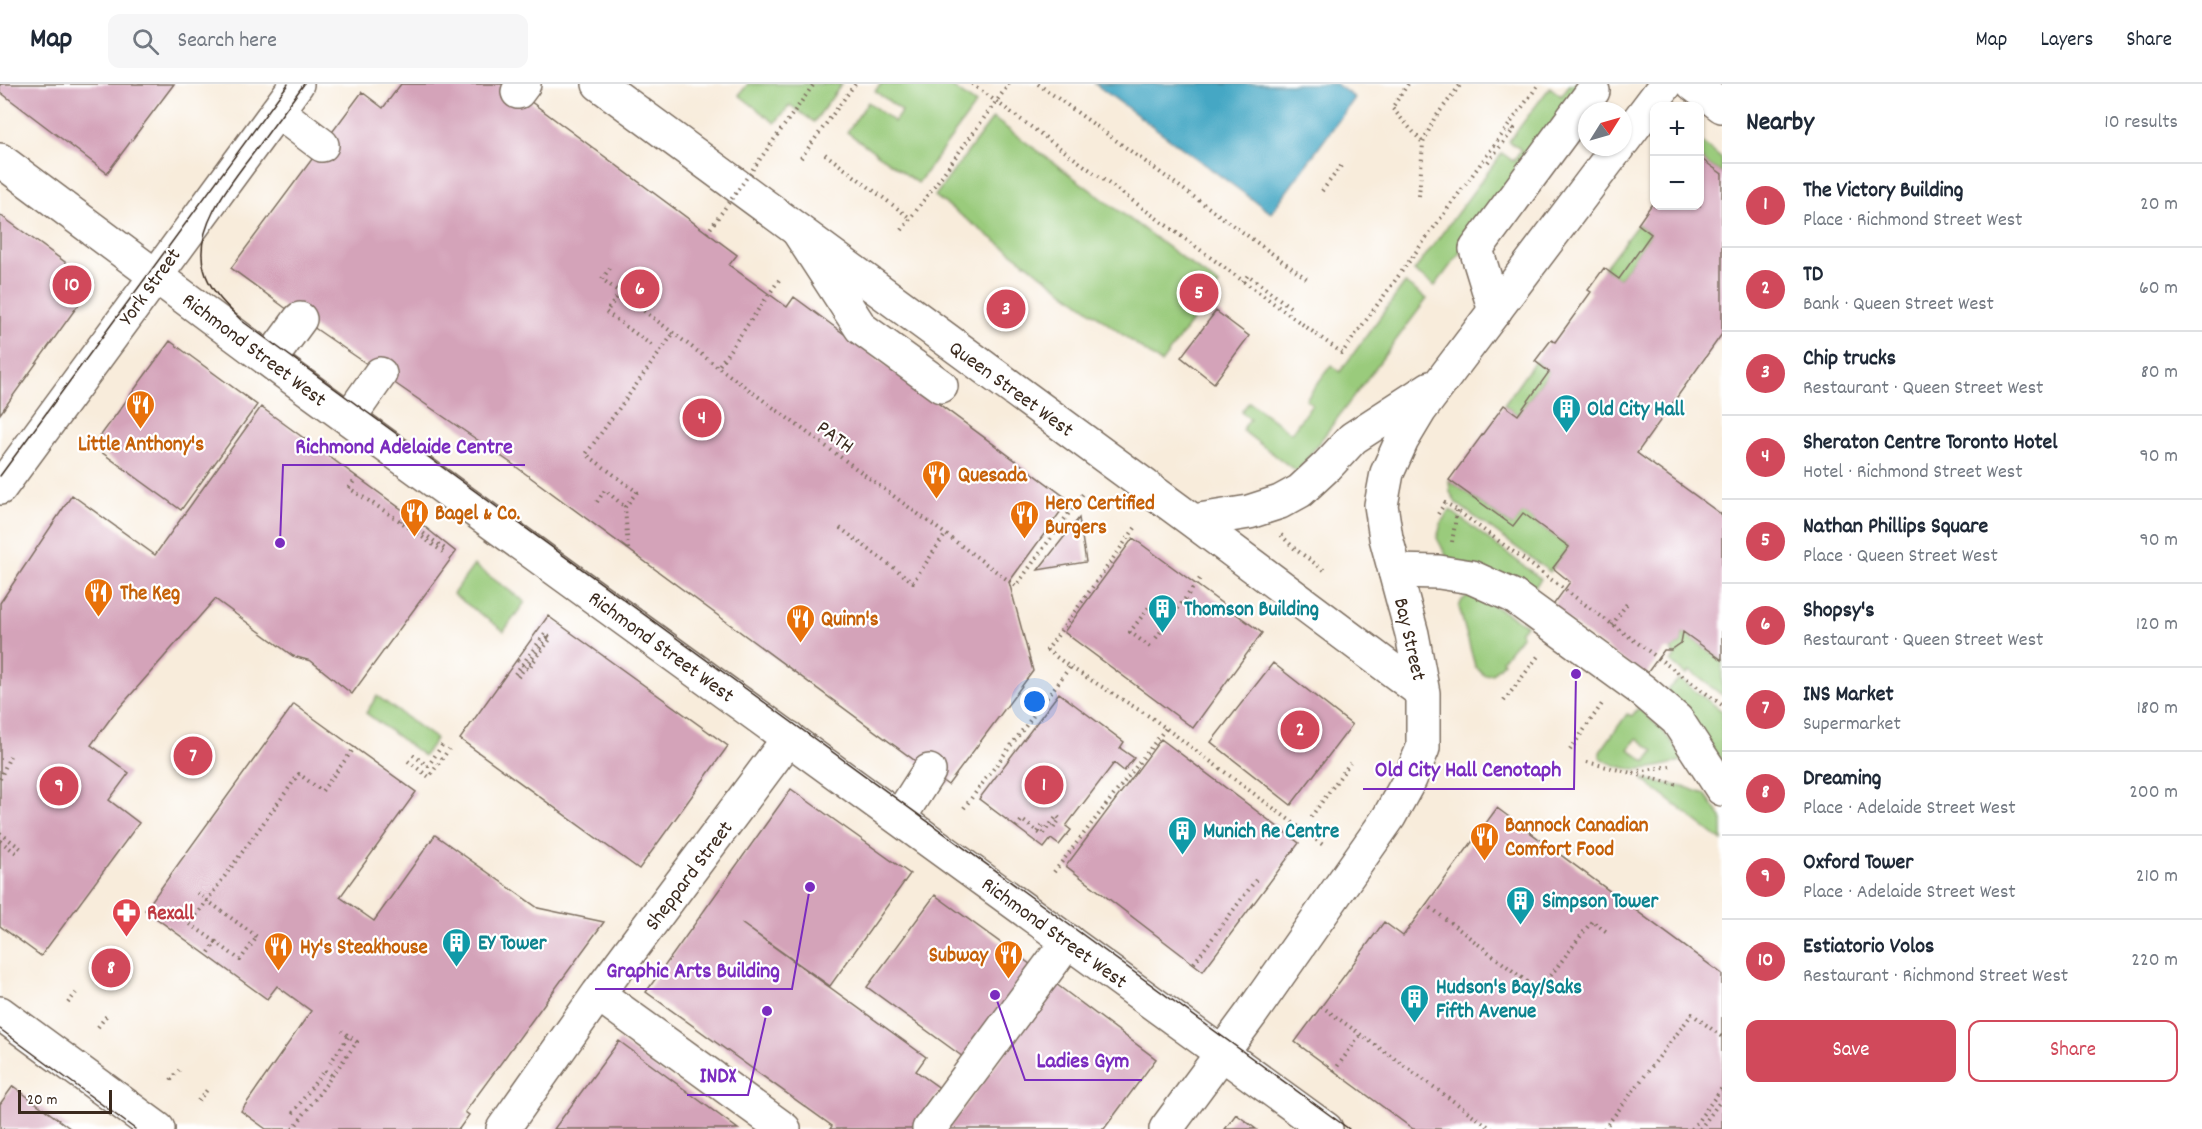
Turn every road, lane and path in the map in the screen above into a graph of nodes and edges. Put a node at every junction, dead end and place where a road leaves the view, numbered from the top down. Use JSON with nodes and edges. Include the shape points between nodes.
{"nodes":[{"id":1,"x":297,"y":84,"type":"edge"},
{"id":2,"x":599,"y":84,"type":"edge"},
{"id":3,"x":814,"y":84,"type":"edge"},
{"id":4,"x":855,"y":84,"type":"edge"},
{"id":5,"x":972,"y":84,"type":"edge"},
{"id":6,"x":1009,"y":84,"type":"edge"},
{"id":7,"x":1038,"y":84,"type":"edge"},
{"id":8,"x":1408,"y":84,"type":"edge"},
{"id":9,"x":1461,"y":84,"type":"edge"},
{"id":10,"x":1539,"y":84,"type":"edge"},
{"id":11,"x":1666,"y":84,"type":"edge"},
{"id":12,"x":1693,"y":84,"type":"edge"},
{"id":13,"x":1593,"y":91,"type":"dead end"},
{"id":14,"x":1722,"y":106,"type":"edge"},
{"id":15,"x":277,"y":111,"type":"junction"},
{"id":16,"x":1509,"y":126,"type":"junction"},
{"id":17,"x":1632,"y":129,"type":"edge"},
{"id":18,"x":1423,"y":143,"type":"junction"},
{"id":19,"x":322,"y":145,"type":"dead end"},
{"id":20,"x":825,"y":154,"type":"dead end"},
{"id":21,"x":1611,"y":156,"type":"edge"},
{"id":22,"x":801,"y":158,"type":"dead end"},
{"id":23,"x":0,"y":160,"type":"edge"},
{"id":24,"x":1488,"y":162,"type":"dead end"},
{"id":25,"x":1341,"y":166,"type":"dead end"},
{"id":26,"x":1322,"y":191,"type":"dead end"},
{"id":27,"x":1419,"y":196,"type":"dead end"},
{"id":28,"x":910,"y":218,"type":"junction"},
{"id":29,"x":797,"y":229,"type":"junction"},
{"id":30,"x":902,"y":230,"type":"dead end"},
{"id":31,"x":707,"y":233,"type":"dead end"},
{"id":32,"x":610,"y":268,"type":"dead end"},
{"id":33,"x":156,"y":276,"type":"junction"},
{"id":34,"x":779,"y":280,"type":"dead end"},
{"id":35,"x":1310,"y":281,"type":"dead end"},
{"id":36,"x":1243,"y":282,"type":"junction"},
{"id":37,"x":620,"y":293,"type":"junction"},
{"id":38,"x":1290,"y":307,"type":"dead end"},
{"id":39,"x":1495,"y":311,"type":"junction"},
{"id":40,"x":300,"y":319,"type":"dead end"},
{"id":41,"x":673,"y":334,"type":"junction"},
{"id":42,"x":654,"y":347,"type":"dead end"},
{"id":43,"x":270,"y":360,"type":"junction"},
{"id":44,"x":718,"y":367,"type":"junction"},
{"id":45,"x":380,"y":374,"type":"dead end"},
{"id":46,"x":1444,"y":379,"type":"junction"},
{"id":47,"x":941,"y":386,"type":"dead end"},
{"id":48,"x":349,"y":418,"type":"junction"},
{"id":49,"x":357,"y":477,"type":"dead end"},
{"id":50,"x":0,"y":488,"type":"edge"},
{"id":51,"x":1085,"y":491,"type":"dead end"},
{"id":52,"x":597,"y":502,"type":"dead end"},
{"id":53,"x":625,"y":507,"type":"junction"},
{"id":54,"x":1438,"y":514,"type":"dead end"},
{"id":55,"x":1193,"y":521,"type":"junction"},
{"id":56,"x":840,"y":528,"type":"dead end"},
{"id":57,"x":1135,"y":528,"type":"dead end"},
{"id":58,"x":1280,"y":533,"type":"dead end"},
{"id":59,"x":945,"y":535,"type":"junction"},
{"id":60,"x":628,"y":549,"type":"dead end"},
{"id":61,"x":444,"y":551,"type":"dead end"},
{"id":62,"x":1324,"y":570,"type":"dead end"},
{"id":63,"x":1395,"y":571,"type":"junction"},
{"id":64,"x":1201,"y":577,"type":"dead end"},
{"id":65,"x":1628,"y":602,"type":"dead end"},
{"id":66,"x":1172,"y":617,"type":"junction"},
{"id":67,"x":1611,"y":625,"type":"junction"},
{"id":68,"x":1156,"y":638,"type":"dead end"},
{"id":69,"x":1150,"y":647,"type":"dead end"},
{"id":70,"x":1543,"y":650,"type":"dead end"},
{"id":71,"x":516,"y":660,"type":"dead end"},
{"id":72,"x":1070,"y":667,"type":"junction"},
{"id":73,"x":516,"y":676,"type":"dead end"},
{"id":74,"x":1423,"y":693,"type":"junction"},
{"id":75,"x":1606,"y":697,"type":"dead end"},
{"id":76,"x":1504,"y":701,"type":"dead end"},
{"id":77,"x":1722,"y":705,"type":"edge"},
{"id":78,"x":1166,"y":728,"type":"junction"},
{"id":79,"x":789,"y":738,"type":"junction"},
{"id":80,"x":443,"y":744,"type":"dead end"},
{"id":81,"x":355,"y":747,"type":"dead end"},
{"id":82,"x":449,"y":749,"type":"dead end"},
{"id":83,"x":1570,"y":750,"type":"dead end"},
{"id":84,"x":412,"y":755,"type":"dead end"},
{"id":85,"x":10,"y":756,"type":"dead end"},
{"id":86,"x":408,"y":761,"type":"dead end"},
{"id":87,"x":1587,"y":762,"type":"dead end"},
{"id":88,"x":1350,"y":763,"type":"dead end"},
{"id":89,"x":929,"y":771,"type":"dead end"},
{"id":90,"x":0,"y":779,"type":"edge"},
{"id":91,"x":1690,"y":786,"type":"dead end"},
{"id":92,"x":1722,"y":789,"type":"edge"},
{"id":93,"x":964,"y":808,"type":"dead end"},
{"id":94,"x":1311,"y":817,"type":"dead end"},
{"id":95,"x":899,"y":818,"type":"junction"},
{"id":96,"x":1043,"y":825,"type":"dead end"},
{"id":97,"x":1016,"y":827,"type":"dead end"},
{"id":98,"x":1053,"y":829,"type":"dead end"},
{"id":99,"x":1038,"y":832,"type":"junction"},
{"id":100,"x":0,"y":833,"type":"edge"},
{"id":101,"x":0,"y":841,"type":"edge"},
{"id":102,"x":1323,"y":845,"type":"dead end"},
{"id":103,"x":22,"y":850,"type":"dead end"},
{"id":104,"x":19,"y":855,"type":"dead end"},
{"id":105,"x":1054,"y":872,"type":"dead end"},
{"id":106,"x":1258,"y":877,"type":"dead end"},
{"id":107,"x":197,"y":893,"type":"dead end"},
{"id":108,"x":1426,"y":904,"type":"dead end"},
{"id":109,"x":1607,"y":932,"type":"dead end"},
{"id":110,"x":1068,"y":941,"type":"junction"},
{"id":111,"x":216,"y":942,"type":"junction"},
{"id":112,"x":207,"y":955,"type":"dead end"},
{"id":113,"x":1194,"y":963,"type":"dead end"},
{"id":114,"x":76,"y":993,"type":"dead end"},
{"id":115,"x":598,"y":994,"type":"junction"},
{"id":116,"x":68,"y":1003,"type":"dead end"},
{"id":117,"x":1321,"y":1006,"type":"dead end"},
{"id":118,"x":0,"y":1013,"type":"edge"},
{"id":119,"x":106,"y":1015,"type":"dead end"},
{"id":120,"x":98,"y":1027,"type":"dead end"},
{"id":121,"x":342,"y":1031,"type":"dead end"},
{"id":122,"x":1361,"y":1034,"type":"junction"},
{"id":123,"x":349,"y":1036,"type":"junction"},
{"id":124,"x":1722,"y":1037,"type":"edge"},
{"id":125,"x":1222,"y":1053,"type":"junction"},
{"id":126,"x":330,"y":1063,"type":"dead end"},
{"id":127,"x":179,"y":1070,"type":"dead end"},
{"id":128,"x":1334,"y":1071,"type":"dead end"},
{"id":129,"x":332,"y":1076,"type":"junction"},
{"id":130,"x":171,"y":1080,"type":"dead end"},
{"id":131,"x":1722,"y":1088,"type":"edge"},
{"id":132,"x":207,"y":1090,"type":"dead end"},
{"id":133,"x":1722,"y":1099,"type":"edge"},
{"id":134,"x":198,"y":1101,"type":"dead end"},
{"id":135,"x":293,"y":1113,"type":"dead end"},
{"id":136,"x":158,"y":1129,"type":"edge"},
{"id":137,"x":293,"y":1129,"type":"edge"},
{"id":138,"x":503,"y":1129,"type":"edge"},
{"id":139,"x":784,"y":1129,"type":"edge"},
{"id":140,"x":929,"y":1129,"type":"edge"},
{"id":141,"x":1166,"y":1129,"type":"edge"},
{"id":142,"x":1326,"y":1129,"type":"edge"},
{"id":143,"x":1492,"y":1129,"type":"edge"},
{"id":144,"x":1604,"y":1129,"type":"edge"},
{"id":145,"x":1692,"y":1129,"type":"edge"},
{"id":146,"x":1700,"y":1129,"type":"edge"}],
"edges":[{"from":1,"to":15,"type":"main road","name":"York Street"},
{"from":2,"to":29,"type":"main road","name":"Queen Street West"},
{"from":3,"to":31,"type":"path","bridge":true},
{"from":4,"to":22,"type":"path"},
{"from":5,"to":36,"type":"path","bridge":true},
{"from":6,"to":28,"type":"path"},
{"from":7,"to":35,"type":"path"},
{"from":8,"to":18,"type":"path","via":[[1392,108]]},
{"from":9,"to":18,"type":"path","via":[[1434,119]]},
{"from":10,"to":16,"type":"path","bridge":true},
{"from":11,"to":17,"type":"main road"},
{"from":12,"to":14,"type":"main road"},
{"from":13,"to":39,"type":"main road","via":[[1476,249]]},
{"from":15,"to":19,"type":"main road"},
{"from":15,"to":33,"type":"main road","name":"York Street"},
{"from":16,"to":24,"type":"path","bridge":true,"via":[[1514,129]]},
{"from":16,"to":36,"type":"path","bridge":true,"via":[[1342,353]]},
{"from":18,"to":27,"type":"path"},
{"from":20,"to":28,"type":"path"},
{"from":21,"to":39,"type":"main road","name":"Bay Street"},
{"from":23,"to":33,"type":"main road","name":"Richmond Street West"},
{"from":25,"to":26,"type":"path"},
{"from":28,"to":30,"type":"path"},
{"from":29,"to":47,"type":"main road","via":[[861,328]]},
{"from":29,"to":55,"type":"main road","name":"Queen Street West"},
{"from":32,"to":37,"type":"path","name":"PATH","via":[[602,279]]},
{"from":33,"to":43,"type":"main road","name":"Richmond Street West"},
{"from":33,"to":50,"type":"main road","name":"York Street"},
{"from":34,"to":44,"type":"path"},
{"from":36,"to":38,"type":"path","bridge":true,"via":[[1248,275]]},
{"from":37,"to":41,"type":"path","name":"PATH"},
{"from":37,"to":42,"type":"path","via":[[606,312]]},
{"from":39,"to":46,"type":"main road","name":"Bay Street"},
{"from":40,"to":43,"type":"main road"},
{"from":41,"to":44,"type":"path","name":"PATH"},
{"from":41,"to":53,"type":"path","via":[[586,454],[637,492]]},
{"from":43,"to":48,"type":"main road","name":"Richmond Street West"},
{"from":44,"to":59,"type":"path","name":"PATH"},
{"from":45,"to":48,"type":"main road"},
{"from":46,"to":55,"type":"main road","via":[[1353,438],[1300,491],[1249,512]]},
{"from":46,"to":63,"type":"main road","name":"Bay Street","via":[[1414,420],[1387,473],[1381,506]]},
{"from":48,"to":79,"type":"main road","name":"Richmond Street West"},
{"from":49,"to":61,"type":"path","via":[[349,489]]},
{"from":51,"to":59,"type":"path","name":"PATH","via":[[1016,586]]},
{"from":52,"to":53,"type":"path","via":[[605,490]]},
{"from":53,"to":60,"type":"path"},
{"from":54,"to":67,"type":"path","via":[[1445,503],[1451,506]]},
{"from":55,"to":74,"type":"main road","name":"Queen Street West"},
{"from":56,"to":59,"type":"path","via":[[913,582]]},
{"from":57,"to":72,"type":"path","via":[[1047,650]]},
{"from":58,"to":62,"type":"path"},
{"from":63,"to":74,"type":"main road","name":"Bay Street","via":[[1413,634]]},
{"from":63,"to":92,"type":"main road","via":[[1471,577],[1513,596],[1677,720]]},
{"from":64,"to":66,"type":"path"},
{"from":65,"to":67,"type":"path"},
{"from":66,"to":68,"type":"path"},
{"from":66,"to":69,"type":"path","via":[[1152,603],[1130,632]]},
{"from":67,"to":77,"type":"path"},
{"from":70,"to":76,"type":"path"},
{"from":71,"to":73,"type":"path","via":[[528,669],[551,638],[549,637]]},
{"from":72,"to":78,"type":"path"},
{"from":72,"to":93,"type":"path"},
{"from":74,"to":125,"type":"main road","name":"Bay Street","via":[[1423,748],[1389,818]]},
{"from":75,"to":83,"type":"path"},
{"from":78,"to":102,"type":"path"},
{"from":78,"to":105,"type":"path"},
{"from":79,"to":95,"type":"main road","name":"Richmond Street West"},
{"from":79,"to":115,"type":"main road","name":"Sheppard Street"},
{"from":80,"to":84,"type":"path","via":[[428,766]]},
{"from":81,"to":111,"type":"path","via":[[322,791],[299,774],[190,924]]},
{"from":82,"to":86,"type":"path","via":[[429,777]]},
{"from":85,"to":90,"type":"path"},
{"from":87,"to":91,"type":"path"},
{"from":88,"to":94,"type":"path"},
{"from":89,"to":95,"type":"main road"},
{"from":95,"to":110,"type":"main road","name":"Richmond Street West"},
{"from":96,"to":99,"type":"path"},
{"from":97,"to":99,"type":"path","via":[[1022,820]]},
{"from":98,"to":99,"type":"path","via":[[1060,819],[1057,816],[1042,835]]},
{"from":100,"to":103,"type":"path"},
{"from":101,"to":104,"type":"path"},
{"from":106,"to":113,"type":"path"},
{"from":107,"to":111,"type":"path","via":[[257,937],[240,960]]},
{"from":108,"to":109,"type":"path","via":[[1539,991],[1592,921]]},
{"from":110,"to":125,"type":"main road","name":"Richmond Street West"},
{"from":110,"to":140,"type":"main road"},
{"from":111,"to":112,"type":"path"},
{"from":114,"to":116,"type":"path"},
{"from":115,"to":138,"type":"main road","name":"Sheppard Street"},
{"from":115,"to":139,"type":"main road"},
{"from":117,"to":122,"type":"path"},
{"from":118,"to":136,"type":"main road"},
{"from":119,"to":120,"type":"path"},
{"from":121,"to":123,"type":"path"},
{"from":122,"to":128,"type":"path"},
{"from":122,"to":143,"type":"path"},
{"from":123,"to":126,"type":"path"},
{"from":123,"to":129,"type":"path","via":[[357,1041]]},
{"from":124,"to":144,"type":"path","via":[[1692,1014]]},
{"from":125,"to":141,"type":"main road","name":"Bay Street"},
{"from":125,"to":142,"type":"main road","name":"Richmond Street West"},
{"from":127,"to":130,"type":"path"},
{"from":129,"to":135,"type":"path","via":[[324,1070]]},
{"from":129,"to":137,"type":"path"},
{"from":131,"to":145,"type":"path"},
{"from":132,"to":134,"type":"path"},
{"from":133,"to":146,"type":"path"}]}
